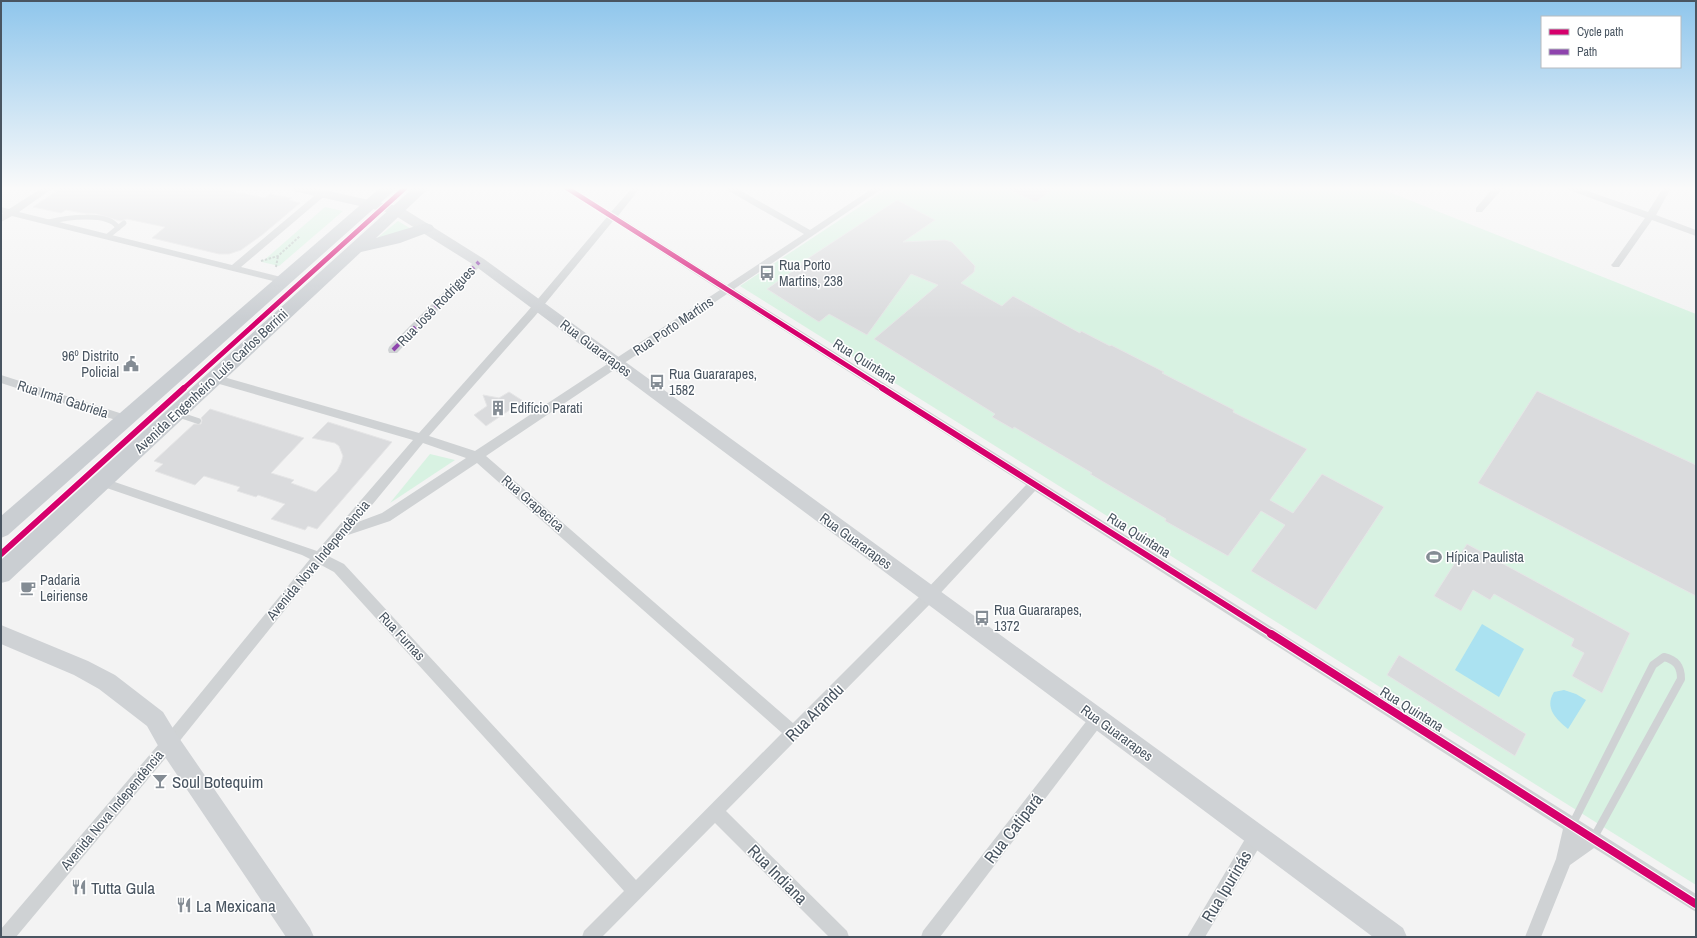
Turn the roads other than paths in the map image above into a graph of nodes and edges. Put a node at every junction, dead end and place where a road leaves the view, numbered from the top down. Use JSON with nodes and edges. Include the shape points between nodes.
{"nodes":[{"id":1,"x":90,"y":232,"type":"edge"},
{"id":2,"x":113,"y":232,"type":"edge"},
{"id":3,"x":277,"y":232,"type":"edge"},
{"id":4,"x":340,"y":232,"type":"edge"},
{"id":5,"x":372,"y":232,"type":"edge"},
{"id":6,"x":415,"y":232,"type":"edge"},
{"id":7,"x":432,"y":232,"type":"edge"},
{"id":8,"x":600,"y":232,"type":"edge"},
{"id":9,"x":638,"y":232,"type":"edge"},
{"id":10,"x":807,"y":232,"type":"edge"},
{"id":11,"x":814,"y":232,"type":"edge"},
{"id":12,"x":1640,"y":232,"type":"edge"},
{"id":13,"x":811,"y":234,"type":"junction"},
{"id":14,"x":108,"y":236,"type":"junction"},
{"id":15,"x":354,"y":248,"type":"junction"},
{"id":16,"x":479,"y":262,"type":"junction"},
{"id":17,"x":1616,"y":265,"type":"dead end"},
{"id":18,"x":234,"y":268,"type":"junction"},
{"id":19,"x":285,"y":281,"type":"junction"},
{"id":20,"x":728,"y":289,"type":"junction"},
{"id":21,"x":538,"y":305,"type":"junction"},
{"id":22,"x":393,"y":350,"type":"dead end"},
{"id":23,"x":617,"y":364,"type":"junction"},
{"id":24,"x":213,"y":378,"type":"junction"},
{"id":25,"x":1,"y":379,"type":"edge"},
{"id":26,"x":175,"y":414,"type":"junction"},
{"id":27,"x":125,"y":419,"type":"junction"},
{"id":28,"x":198,"y":421,"type":"dead end"},
{"id":29,"x":421,"y":438,"type":"junction"},
{"id":30,"x":478,"y":457,"type":"junction"},
{"id":31,"x":102,"y":482,"type":"junction"},
{"id":32,"x":1035,"y":483,"type":"junction"},
{"id":33,"x":1,"y":529,"type":"edge"},
{"id":34,"x":341,"y":533,"type":"junction"},
{"id":35,"x":320,"y":557,"type":"junction"},
{"id":36,"x":1,"y":574,"type":"edge"},
{"id":37,"x":930,"y":595,"type":"junction"},
{"id":38,"x":1,"y":634,"type":"edge"},
{"id":39,"x":1097,"y":719,"type":"junction"},
{"id":40,"x":793,"y":733,"type":"junction"},
{"id":41,"x":169,"y":743,"type":"junction"},
{"id":42,"x":715,"y":812,"type":"junction"},
{"id":43,"x":1572,"y":825,"type":"junction"},
{"id":44,"x":1257,"y":835,"type":"junction"},
{"id":45,"x":1594,"y":839,"type":"junction"},
{"id":46,"x":1564,"y":859,"type":"junction"},
{"id":47,"x":635,"y":891,"type":"junction"},
{"id":48,"x":1696,"y":904,"type":"edge"},
{"id":49,"x":5,"y":937,"type":"edge"},
{"id":50,"x":301,"y":937,"type":"edge"},
{"id":51,"x":590,"y":937,"type":"edge"},
{"id":52,"x":841,"y":937,"type":"edge"},
{"id":53,"x":929,"y":937,"type":"edge"},
{"id":54,"x":1195,"y":937,"type":"edge"},
{"id":55,"x":1394,"y":937,"type":"edge"},
{"id":56,"x":1533,"y":937,"type":"edge"}],
"edges":[{"from":1,"to":14,"type":"street"},
{"from":2,"to":14,"type":"lane"},
{"from":3,"to":18,"type":"street"},
{"from":4,"to":19,"type":"main road","name":"Avenida Engenheiro Luís Carlos Berrini"},
{"from":5,"to":15,"type":"main road","name":"Avenida Engenheiro Luís Carlos Berrini"},
{"from":6,"to":15,"type":"main road"},
{"from":7,"to":16,"type":"street","name":"Rua Guararapes"},
{"from":8,"to":21,"type":"street","name":"Avenida Nova Independência"},
{"from":9,"to":20,"type":"street","name":"Rua Quintana"},
{"from":10,"to":13,"type":"street"},
{"from":11,"to":13,"type":"street","name":"Rua Porto Martins"},
{"from":12,"to":17,"type":"street"},
{"from":13,"to":20,"type":"street","name":"Rua Porto Martins"},
{"from":14,"to":18,"type":"street"},
{"from":15,"to":24,"type":"main road","name":"Avenida Engenheiro Luís Carlos Berrini"},
{"from":16,"to":21,"type":"street","name":"Rua Guararapes"},
{"from":16,"to":22,"type":"street","name":"Rua José Rodrigues"},
{"from":18,"to":19,"type":"street"},
{"from":19,"to":27,"type":"main road","name":"Avenida Engenheiro Luís Carlos Berrini"},
{"from":20,"to":23,"type":"street","name":"Rua Porto Martins"},
{"from":20,"to":32,"type":"street","name":"Rua Quintana"},
{"from":21,"to":23,"type":"street","name":"Rua Guararapes"},
{"from":21,"to":29,"type":"street","name":"Avenida Nova Independência"},
{"from":23,"to":30,"type":"street","name":"Rua Porto Martins"},
{"from":23,"to":37,"type":"street","name":"Rua Guararapes"},
{"from":24,"to":26,"type":"main road","name":"Avenida Engenheiro Luís Carlos Berrini"},
{"from":24,"to":29,"type":"street","name":"Rua Grapecica"},
{"from":25,"to":27,"type":"street","name":"Rua Irmã Gabriela"},
{"from":26,"to":28,"type":"lane"},
{"from":26,"to":31,"type":"main road","name":"Avenida Engenheiro Luís Carlos Berrini"},
{"from":27,"to":33,"type":"main road","name":"Avenida Engenheiro Luís Carlos Berrini"},
{"from":29,"to":30,"type":"street","name":"Rua Grapecica"},
{"from":29,"to":34,"type":"street","name":"Avenida Nova Independência"},
{"from":30,"to":34,"type":"street","name":"Rua Porto Martins","via":[[386,517]]},
{"from":30,"to":40,"type":"street","name":"Rua Grapecica"},
{"from":31,"to":35,"type":"street","name":"Rua Furnas"},
{"from":31,"to":36,"type":"main road","name":"Avenida Engenheiro Luís Carlos Berrini"},
{"from":32,"to":37,"type":"street","name":"Rua Arandu"},
{"from":32,"to":43,"type":"street","name":"Rua Quintana"},
{"from":34,"to":35,"type":"street","name":"Avenida Nova Independência"},
{"from":35,"to":41,"type":"street","name":"Avenida Nova Independência"},
{"from":35,"to":47,"type":"street","name":"Rua Furnas","via":[[339,568]]},
{"from":37,"to":39,"type":"street","name":"Rua Guararapes"},
{"from":37,"to":40,"type":"street","name":"Rua Arandu"},
{"from":38,"to":41,"type":"street","via":[[81,668],[107,682],[155,719]]},
{"from":39,"to":44,"type":"street","name":"Rua Guararapes"},
{"from":39,"to":53,"type":"street","name":"Rua Catipará"},
{"from":40,"to":42,"type":"street","name":"Rua Arandu"},
{"from":41,"to":49,"type":"street","name":"Avenida Nova Independência"},
{"from":41,"to":50,"type":"street"},
{"from":42,"to":47,"type":"street","name":"Rua Arandu"},
{"from":42,"to":52,"type":"street","name":"Rua Indiana"},
{"from":43,"to":45,"type":"street","name":"Rua Quintana"},
{"from":43,"to":45,"type":"lane","via":[[1653,665],[1664,657],[1672,658],[1682,669],[1681,679]]},
{"from":43,"to":46,"type":"street"},
{"from":44,"to":54,"type":"street","name":"Rua Ipurinás"},
{"from":44,"to":55,"type":"street","name":"Rua Guararapes"},
{"from":45,"to":46,"type":"street"},
{"from":45,"to":48,"type":"street","name":"Rua Quintana"},
{"from":46,"to":56,"type":"street"},
{"from":47,"to":51,"type":"street","name":"Rua Arandu"}]}
